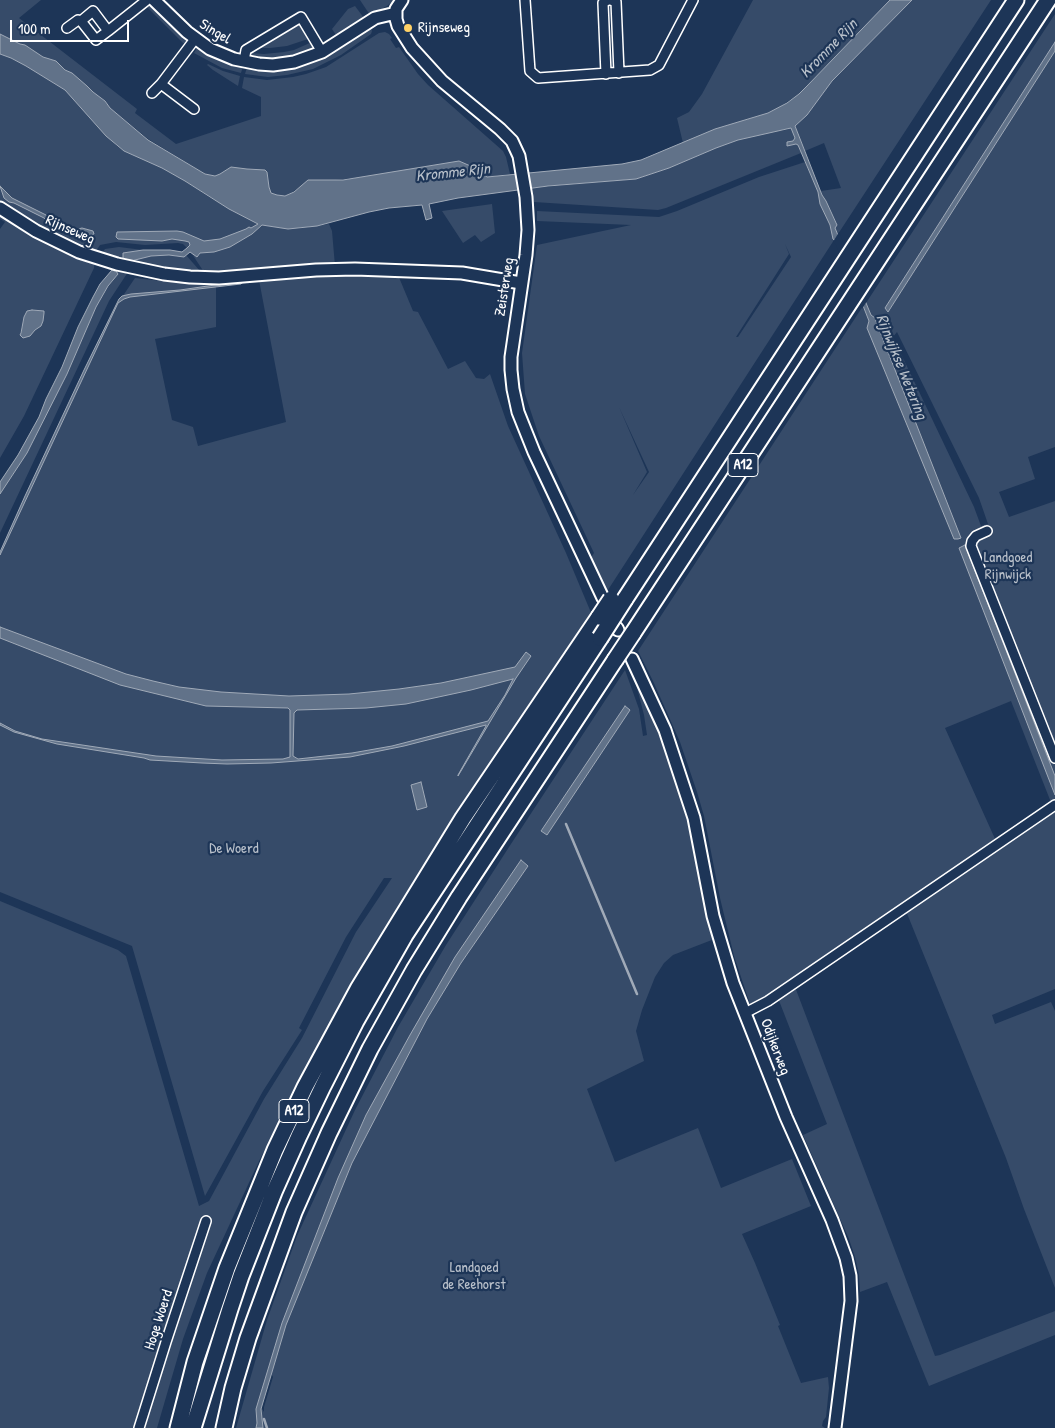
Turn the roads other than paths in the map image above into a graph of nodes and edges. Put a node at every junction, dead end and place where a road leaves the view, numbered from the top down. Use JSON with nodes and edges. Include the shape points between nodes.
{"nodes":[{"id":1,"x":148,"y":0,"type":"edge"},
{"id":2,"x":154,"y":0,"type":"edge"},
{"id":3,"x":402,"y":0,"type":"edge"},
{"id":4,"x":525,"y":0,"type":"edge"},
{"id":5,"x":610,"y":0,"type":"edge"},
{"id":6,"x":694,"y":0,"type":"edge"},
{"id":7,"x":1016,"y":0,"type":"edge"},
{"id":8,"x":1048,"y":0,"type":"edge"},
{"id":9,"x":396,"y":13,"type":"junction"},
{"id":10,"x":81,"y":20,"type":"junction"},
{"id":11,"x":67,"y":28,"type":"dead end"},
{"id":12,"x":108,"y":31,"type":"junction"},
{"id":13,"x":195,"y":39,"type":"junction"},
{"id":14,"x":322,"y":52,"type":"junction"},
{"id":15,"x":244,"y":61,"type":"junction"},
{"id":16,"x":619,"y":73,"type":"junction"},
{"id":17,"x":606,"y":74,"type":"junction"},
{"id":18,"x":161,"y":84,"type":"junction"},
{"id":19,"x":152,"y":94,"type":"dead end"},
{"id":20,"x":194,"y":109,"type":"dead end"},
{"id":21,"x":0,"y":208,"type":"edge"},
{"id":22,"x":521,"y":283,"type":"junction"},
{"id":23,"x":987,"y":530,"type":"dead end"},
{"id":24,"x":613,"y":599,"type":"junction"},
{"id":25,"x":632,"y":659,"type":"dead end"},
{"id":26,"x":1055,"y":758,"type":"edge"},
{"id":27,"x":484,"y":799,"type":"junction"},
{"id":28,"x":1055,"y":805,"type":"edge"},
{"id":29,"x":469,"y":822,"type":"junction"},
{"id":30,"x":745,"y":1013,"type":"junction"},
{"id":31,"x":206,"y":1221,"type":"dead end"},
{"id":32,"x":139,"y":1428,"type":"edge"},
{"id":33,"x":178,"y":1428,"type":"edge"},
{"id":34,"x":193,"y":1428,"type":"edge"},
{"id":35,"x":224,"y":1428,"type":"edge"},
{"id":36,"x":835,"y":1428,"type":"edge"}],
"edges":[{"from":1,"to":12,"type":"street"},
{"from":2,"to":13,"type":"street","name":"Singel"},
{"from":3,"to":9,"type":"street"},
{"from":4,"to":17,"type":"street","via":[[530,71],[538,78]]},
{"from":5,"to":16,"type":"street","via":[[616,2]]},
{"from":5,"to":17,"type":"street","via":[[603,3]]},
{"from":6,"to":16,"type":"street","via":[[659,65],[650,70]]},
{"from":7,"to":24,"type":"highway","number":"A12","via":[[639,576]]},
{"from":8,"to":35,"type":"highway","number":"A12","bridge":true,"via":[[853,298],[623,630],[615,660],[392,1007],[294,1212],[248,1338]]},
{"from":9,"to":14,"type":"street","name":"Singel","via":[[375,18]]},
{"from":9,"to":22,"type":"street","name":"Zeisterweg","via":[[398,26],[417,55],[442,81],[500,129],[520,156],[528,230]]},
{"from":10,"to":11,"type":"street"},
{"from":10,"to":12,"type":"street","via":[[93,11]]},
{"from":10,"to":12,"type":"street","via":[[96,40]]},
{"from":13,"to":15,"type":"street","name":"Singel","via":[[217,53]]},
{"from":13,"to":18,"type":"street"},
{"from":14,"to":15,"type":"street","name":"Singel","via":[[282,64]]},
{"from":14,"to":15,"type":"street","name":"Singel","via":[[301,17],[246,50]]},
{"from":16,"to":17,"type":"street"},
{"from":18,"to":19,"type":"street"},
{"from":18,"to":20,"type":"street"},
{"from":21,"to":22,"type":"street","name":"Rijnseweg","via":[[36,231],[79,252],[164,274],[218,278],[355,269],[462,273]]},
{"from":22,"to":24,"type":"street","name":"Zeisterweg","via":[[511,357],[518,412],[534,452]]},
{"from":23,"to":26,"type":"street","via":[[976,536],[971,546]]},
{"from":24,"to":27,"type":"highway","number":"A12","bridge":true},
{"from":24,"to":27,"type":"highway","number":"A12","bridge":true,"via":[[600,638]]},
{"from":25,"to":30,"type":"street","name":"Odijkerweg","via":[[664,730],[694,818],[713,916]]},
{"from":27,"to":29,"type":"highway","number":"A12"},
{"from":28,"to":30,"type":"street","via":[[768,1001]]},
{"from":29,"to":33,"type":"highway","number":"A12","via":[[358,989],[275,1150],[210,1315]]},
{"from":29,"to":34,"type":"highway","number":"A12","via":[[356,1021],[299,1136],[232,1301]]},
{"from":30,"to":36,"type":"street","name":"Odijkerweg","via":[[832,1220],[850,1276],[851,1308]]},
{"from":31,"to":32,"type":"street","name":"Hoge Woerd"}]}
